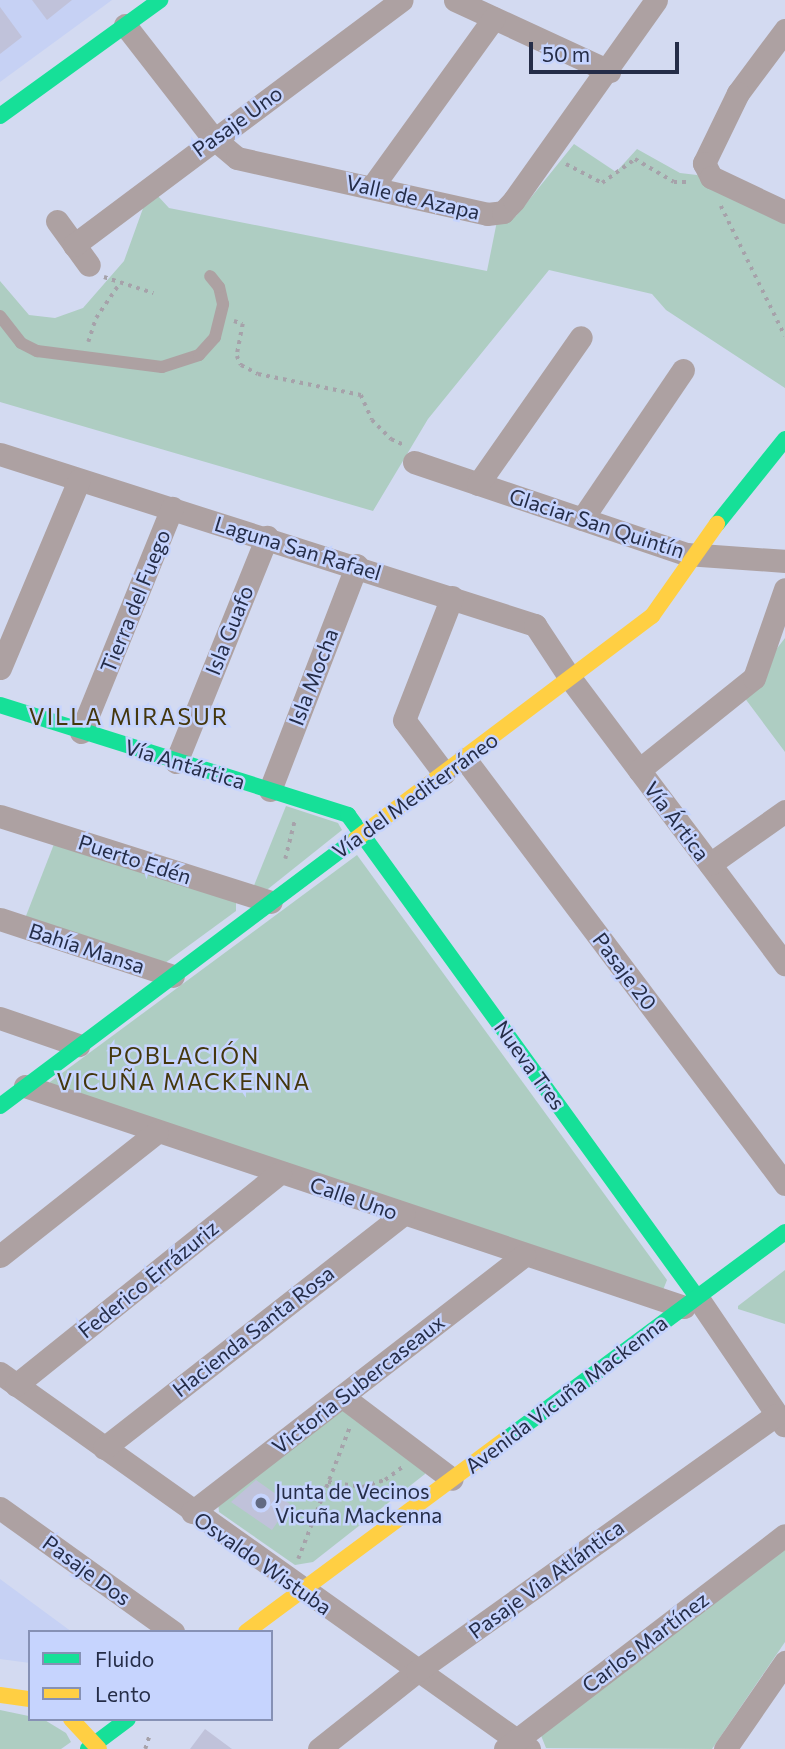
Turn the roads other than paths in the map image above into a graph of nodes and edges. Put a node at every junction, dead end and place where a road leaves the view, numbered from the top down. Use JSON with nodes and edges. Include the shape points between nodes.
{"nodes":[{"id":1,"x":160,"y":0,"type":"edge"},
{"id":2,"x":402,"y":0,"type":"edge"},
{"id":3,"x":455,"y":0,"type":"edge"},
{"id":4,"x":656,"y":0,"type":"edge"},
{"id":5,"x":494,"y":18,"type":"junction"},
{"id":6,"x":125,"y":25,"type":"junction"},
{"id":7,"x":785,"y":30,"type":"edge"},
{"id":8,"x":609,"y":71,"type":"junction"},
{"id":9,"x":0,"y":116,"type":"edge"},
{"id":10,"x":213,"y":138,"type":"junction"},
{"id":11,"x":372,"y":187,"type":"junction"},
{"id":12,"x":785,"y":212,"type":"edge"},
{"id":13,"x":57,"y":221,"type":"dead end"},
{"id":14,"x":75,"y":244,"type":"junction"},
{"id":15,"x":89,"y":265,"type":"road end"},
{"id":16,"x":210,"y":276,"type":"dead end"},
{"id":17,"x":0,"y":316,"type":"edge"},
{"id":18,"x":581,"y":337,"type":"dead end"},
{"id":19,"x":683,"y":370,"type":"dead end"},
{"id":20,"x":785,"y":439,"type":"edge"},
{"id":21,"x":0,"y":454,"type":"edge"},
{"id":22,"x":410,"y":454,"type":"road end"},
{"id":23,"x":79,"y":480,"type":"junction"},
{"id":24,"x":478,"y":484,"type":"junction"},
{"id":25,"x":172,"y":508,"type":"junction"},
{"id":26,"x":582,"y":519,"type":"junction"},
{"id":27,"x":267,"y":537,"type":"junction"},
{"id":28,"x":692,"y":555,"type":"junction"},
{"id":29,"x":785,"y":561,"type":"edge"},
{"id":30,"x":357,"y":565,"type":"junction"},
{"id":31,"x":785,"y":589,"type":"edge"},
{"id":32,"x":452,"y":597,"type":"junction"},
{"id":33,"x":0,"y":668,"type":"edge"},
{"id":34,"x":570,"y":678,"type":"junction"},
{"id":35,"x":0,"y":705,"type":"edge"},
{"id":36,"x":81,"y":732,"type":"junction"},
{"id":37,"x":465,"y":759,"type":"junction"},
{"id":38,"x":176,"y":762,"type":"junction"},
{"id":39,"x":639,"y":770,"type":"junction"},
{"id":40,"x":444,"y":773,"type":"junction"},
{"id":41,"x":270,"y":790,"type":"junction"},
{"id":42,"x":785,"y":811,"type":"edge"},
{"id":43,"x":0,"y":816,"type":"edge"},
{"id":44,"x":362,"y":833,"type":"junction"},
{"id":45,"x":710,"y":864,"type":"junction"},
{"id":46,"x":271,"y":902,"type":"junction"},
{"id":47,"x":0,"y":919,"type":"edge"},
{"id":48,"x":784,"y":962,"type":"edge"},
{"id":49,"x":173,"y":976,"type":"junction"},
{"id":50,"x":0,"y":1018,"type":"edge"},
{"id":51,"x":78,"y":1045,"type":"junction"},
{"id":52,"x":25,"y":1086,"type":"junction"},
{"id":53,"x":0,"y":1106,"type":"edge"},
{"id":54,"x":157,"y":1132,"type":"junction"},
{"id":55,"x":280,"y":1173,"type":"junction"},
{"id":56,"x":785,"y":1184,"type":"edge"},
{"id":57,"x":403,"y":1214,"type":"junction"},
{"id":58,"x":785,"y":1232,"type":"edge"},
{"id":59,"x":524,"y":1255,"type":"junction"},
{"id":60,"x":0,"y":1256,"type":"edge"},
{"id":61,"x":691,"y":1302,"type":"junction"},
{"id":62,"x":8,"y":1379,"type":"edge"},
{"id":63,"x":350,"y":1402,"type":"junction"},
{"id":64,"x":780,"y":1421,"type":"edge"},
{"id":65,"x":104,"y":1448,"type":"junction"},
{"id":66,"x":452,"y":1479,"type":"junction"},
{"id":67,"x":0,"y":1508,"type":"edge"},
{"id":68,"x":192,"y":1512,"type":"junction"},
{"id":69,"x":785,"y":1535,"type":"edge"},
{"id":70,"x":301,"y":1591,"type":"junction"},
{"id":71,"x":170,"y":1630,"type":"edge"},
{"id":72,"x":249,"y":1630,"type":"edge"},
{"id":73,"x":785,"y":1662,"type":"edge"},
{"id":74,"x":417,"y":1671,"type":"junction"},
{"id":75,"x":0,"y":1695,"type":"edge"},
{"id":76,"x":28,"y":1699,"type":"edge"},
{"id":77,"x":73,"y":1721,"type":"edge"},
{"id":78,"x":126,"y":1721,"type":"edge"},
{"id":79,"x":138,"y":1721,"type":"edge"},
{"id":80,"x":130,"y":1742,"type":"dead end"},
{"id":81,"x":517,"y":1746,"type":"edge"},
{"id":82,"x":94,"y":1747,"type":"edge"},
{"id":83,"x":320,"y":1749,"type":"edge"},
{"id":84,"x":725,"y":1749,"type":"edge"}],
"edges":[{"from":1,"to":6,"type":"street"},
{"from":2,"to":10,"type":"street","name":"Pasaje Uno"},
{"from":3,"to":5,"type":"street"},
{"from":4,"to":8,"type":"street","name":"Valle de Azapa"},
{"from":5,"to":8,"type":"street"},
{"from":5,"to":11,"type":"street"},
{"from":6,"to":9,"type":"street"},
{"from":6,"to":10,"type":"street","name":"Valle de Azapa"},
{"from":7,"to":12,"type":"street","via":[[738,93],[704,170]]},
{"from":8,"to":11,"type":"street","name":"Valle de Azapa","via":[[503,212],[487,214]]},
{"from":10,"to":11,"type":"street","name":"Valle de Azapa","via":[[243,160]]},
{"from":10,"to":14,"type":"street","name":"Pasaje Uno"},
{"from":13,"to":14,"type":"street"},
{"from":14,"to":15,"type":"street"},
{"from":16,"to":17,"type":"lane","via":[[222,295],[222,317],[209,346],[162,367],[28,348]]},
{"from":18,"to":24,"type":"street"},
{"from":19,"to":26,"type":"street"},
{"from":20,"to":28,"type":"street","name":"Vía del Mediterráneo"},
{"from":21,"to":23,"type":"street","name":"Laguna San Rafael"},
{"from":22,"to":24,"type":"street","name":"Glaciar San Quintín"},
{"from":23,"to":25,"type":"street","name":"Laguna San Rafael"},
{"from":23,"to":33,"type":"street"},
{"from":24,"to":26,"type":"street","name":"Glaciar San Quintín"},
{"from":25,"to":27,"type":"street","name":"Laguna San Rafael"},
{"from":25,"to":36,"type":"street","name":"Tierra del Fuego"},
{"from":26,"to":28,"type":"street","name":"Glaciar San Quintín"},
{"from":27,"to":30,"type":"street","name":"Laguna San Rafael"},
{"from":27,"to":38,"type":"street","name":"Isla Guafo"},
{"from":28,"to":29,"type":"street","name":"Glaciar San Quintín"},
{"from":28,"to":34,"type":"street","name":"Vía del Mediterráneo","via":[[652,617]]},
{"from":30,"to":32,"type":"street","name":"Laguna San Rafael"},
{"from":30,"to":41,"type":"street","name":"Isla Mocha"},
{"from":31,"to":39,"type":"street","via":[[754,678]]},
{"from":32,"to":34,"type":"street","name":"Laguna San Rafael","via":[[535,625]]},
{"from":32,"to":40,"type":"street","via":[[404,720]]},
{"from":34,"to":37,"type":"street","name":"Vía del Mediterráneo"},
{"from":34,"to":39,"type":"street","name":"Vía Ártica"},
{"from":35,"to":36,"type":"street","name":"Vía Antártica"},
{"from":36,"to":38,"type":"street","name":"Vía Antártica"},
{"from":37,"to":40,"type":"street","name":"Vía del Mediterráneo"},
{"from":37,"to":56,"type":"street","name":"Pasaje 20"},
{"from":38,"to":41,"type":"street","name":"Vía Antártica"},
{"from":39,"to":45,"type":"street","name":"Vía Ártica"},
{"from":40,"to":44,"type":"street","name":"Vía del Mediterráneo"},
{"from":41,"to":44,"type":"street","name":"Vía Antártica","via":[[342,813]]},
{"from":42,"to":45,"type":"street"},
{"from":43,"to":46,"type":"street","name":"Puerto Edén"},
{"from":44,"to":46,"type":"street","name":"Vía del Mediterráneo"},
{"from":44,"to":61,"type":"street","name":"Nueva Tres"},
{"from":45,"to":48,"type":"street","name":"Vía Ártica"},
{"from":46,"to":49,"type":"street","name":"Vía del Mediterráneo"},
{"from":47,"to":49,"type":"street","name":"Bahía Mansa"},
{"from":49,"to":51,"type":"street","name":"Vía del Mediterráneo"},
{"from":50,"to":51,"type":"street"},
{"from":51,"to":52,"type":"street","name":"Vía del Mediterráneo"},
{"from":52,"to":53,"type":"street","name":"Vía del Mediterráneo"},
{"from":52,"to":54,"type":"street","name":"Calle Uno"},
{"from":54,"to":55,"type":"street","name":"Calle Uno"},
{"from":54,"to":60,"type":"street"},
{"from":55,"to":57,"type":"street","name":"Calle Uno"},
{"from":55,"to":62,"type":"street","name":"Federico Errázuriz"},
{"from":57,"to":59,"type":"street","name":"Calle Uno"},
{"from":57,"to":65,"type":"street","name":"Hacienda Santa Rosa"},
{"from":58,"to":61,"type":"street","name":"Avenida Vicuña Mackenna"},
{"from":59,"to":61,"type":"street","name":"Calle Uno"},
{"from":59,"to":63,"type":"street","name":"Victoria Subercaseaux"},
{"from":61,"to":64,"type":"street"},
{"from":61,"to":66,"type":"street","name":"Avenida Vicuña Mackenna"},
{"from":62,"to":65,"type":"street","name":"Osvaldo Wistuba"},
{"from":63,"to":66,"type":"street"},
{"from":63,"to":68,"type":"street","name":"Victoria Subercaseaux"},
{"from":64,"to":74,"type":"street","name":"Pasaje Via Atlántica"},
{"from":65,"to":68,"type":"street","name":"Osvaldo Wistuba"},
{"from":66,"to":70,"type":"street","name":"Avenida Vicuña Mackenna"},
{"from":67,"to":71,"type":"street","name":"Pasaje Dos"},
{"from":68,"to":70,"type":"street","name":"Osvaldo Wistuba"},
{"from":69,"to":81,"type":"street","name":"Carlos Martínez"},
{"from":70,"to":72,"type":"street","name":"Avenida Vicuña Mackenna"},
{"from":70,"to":74,"type":"street","name":"Osvaldo Wistuba"},
{"from":73,"to":84,"type":"street"},
{"from":74,"to":81,"type":"street","name":"Osvaldo Wistuba"},
{"from":74,"to":83,"type":"street","name":"Pasaje Via Atlántica"},
{"from":75,"to":76,"type":"street"},
{"from":77,"to":82,"type":"street"},
{"from":78,"to":82,"type":"street"},
{"from":79,"to":80,"type":"street"}]}
